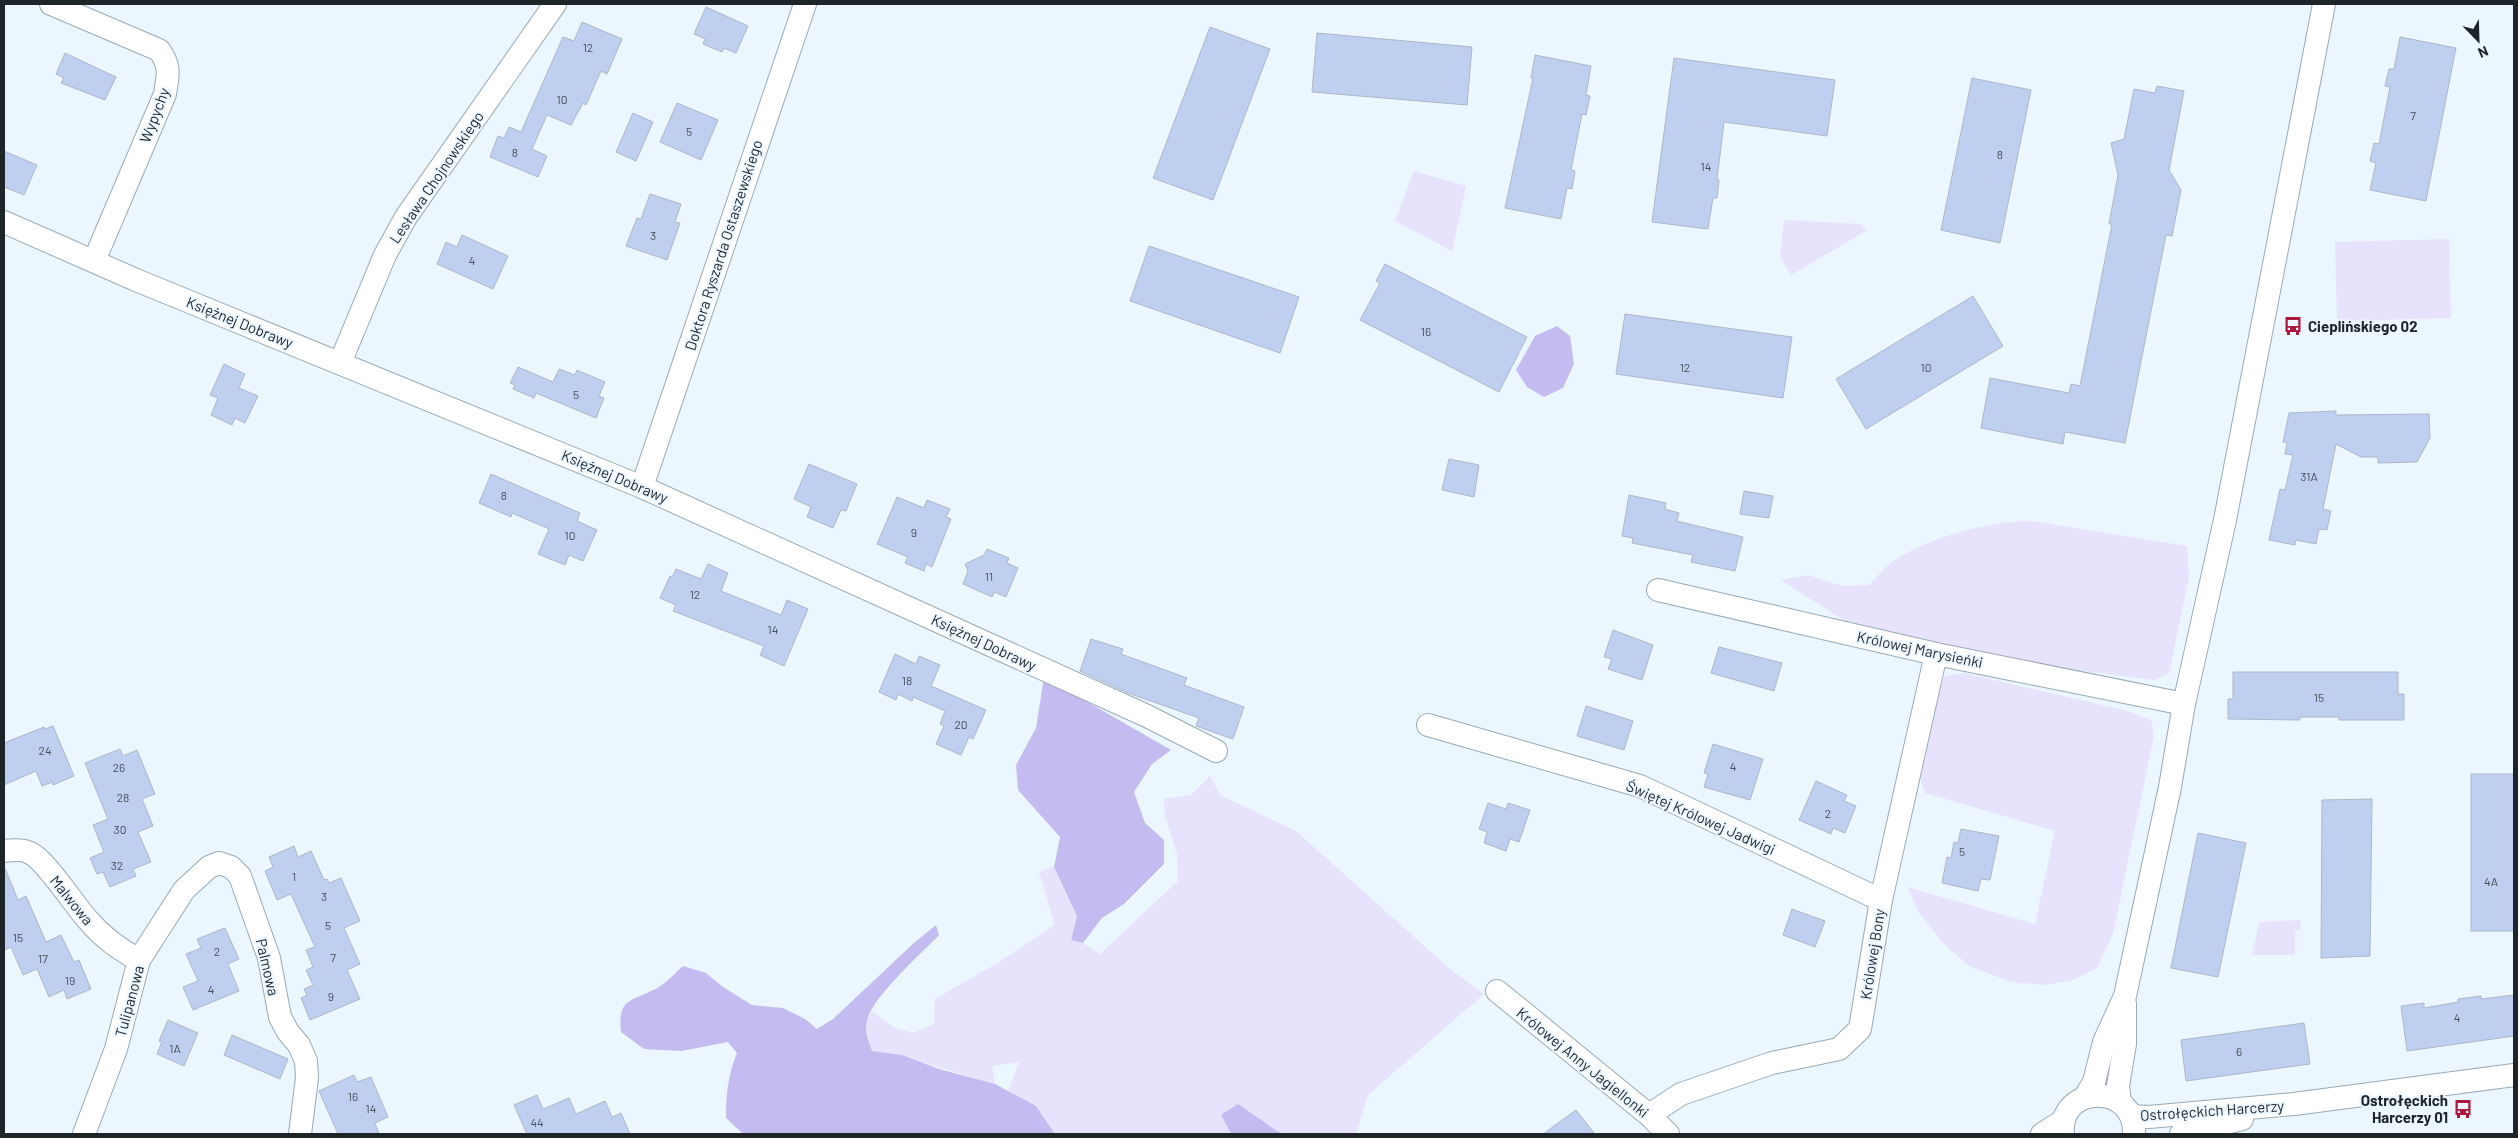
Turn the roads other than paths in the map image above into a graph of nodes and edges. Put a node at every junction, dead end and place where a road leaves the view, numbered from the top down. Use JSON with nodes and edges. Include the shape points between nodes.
{"nodes":[{"id":1,"x":51,"y":4,"type":"edge"},
{"id":2,"x":555,"y":4,"type":"edge"},
{"id":3,"x":805,"y":4,"type":"edge"},
{"id":4,"x":2324,"y":4,"type":"edge"},
{"id":5,"x":4,"y":222,"type":"edge"},
{"id":6,"x":94,"y":262,"type":"junction"},
{"id":7,"x":340,"y":363,"type":"junction"},
{"id":8,"x":642,"y":486,"type":"junction"},
{"id":9,"x":1658,"y":590,"type":"dead end"},
{"id":10,"x":1936,"y":654,"type":"junction"},
{"id":11,"x":2184,"y":704,"type":"junction"},
{"id":12,"x":1428,"y":725,"type":"dead end"},
{"id":13,"x":1216,"y":751,"type":"dead end"},
{"id":14,"x":4,"y":851,"type":"edge"},
{"id":15,"x":219,"y":863,"type":"joint"},
{"id":16,"x":1881,"y":900,"type":"junction"},
{"id":17,"x":139,"y":960,"type":"junction"},
{"id":18,"x":1497,"y":991,"type":"dead end"},
{"id":19,"x":2125,"y":996,"type":"junction"},
{"id":20,"x":2514,"y":1075,"type":"edge"},
{"id":21,"x":2085,"y":1097,"type":"junction"},
{"id":22,"x":2294,"y":1104,"type":"junction"},
{"id":23,"x":1649,"y":1116,"type":"junction"},
{"id":24,"x":2128,"y":1118,"type":"edge"},
{"id":25,"x":2063,"y":1127,"type":"edge"},
{"id":26,"x":84,"y":1134,"type":"edge"},
{"id":27,"x":300,"y":1134,"type":"edge"},
{"id":28,"x":1668,"y":1134,"type":"edge"},
{"id":29,"x":2042,"y":1134,"type":"edge"},
{"id":30,"x":2180,"y":1134,"type":"edge"}],
"edges":[{"from":1,"to":6,"type":"street","name":"Wypychy","via":[[159,50],[167,60],[165,94]]},
{"from":2,"to":7,"type":"street","name":"Lesława Chojnowskiego","via":[[406,217],[385,255]]},
{"from":3,"to":8,"type":"street","name":"Doktora Ryszarda Ostaszewskiego"},
{"from":4,"to":11,"type":"street","via":[[2227,510]]},
{"from":5,"to":6,"type":"street","name":"Księżnej Dobrawy"},
{"from":6,"to":7,"type":"street","name":"Księżnej Dobrawy"},
{"from":7,"to":8,"type":"street","name":"Księżnej Dobrawy"},
{"from":8,"to":13,"type":"street","name":"Księżnej Dobrawy","via":[[1147,716]]},
{"from":9,"to":10,"type":"street","name":"Królowej Marysieńki"},
{"from":10,"to":11,"type":"street","name":"Królowej Marysieńki"},
{"from":10,"to":16,"type":"street","name":"Królowej Bony"},
{"from":11,"to":19,"type":"street","via":[[2170,787]]},
{"from":12,"to":16,"type":"street","name":"Świętej Królowej Jadwigi","via":[[1640,786]]},
{"from":14,"to":17,"type":"street","name":"Malwowa","via":[[32,853],[89,922],[112,944]]},
{"from":15,"to":17,"type":"street","name":"Tulipanowa","via":[[209,867],[184,890]]},
{"from":15,"to":27,"type":"street","name":"Palmowa","via":[[231,867],[240,876],[269,958],[280,1017],[304,1054],[307,1078]]},
{"from":16,"to":23,"type":"street","name":"Królowej Bony","via":[[1860,1029],[1839,1049],[1772,1064],[1681,1094]]},
{"from":17,"to":26,"type":"street","name":"Tulipanowa","via":[[116,1049]]},
{"from":18,"to":23,"type":"street","name":"Królowej Anny Jagiellonki"},
{"from":19,"to":21,"type":"street","via":[[2104,1042],[2094,1082]]},
{"from":19,"to":24,"type":"street","via":[[2125,1044],[2118,1086]]},
{"from":20,"to":22,"type":"street","name":"Ostrołęckich Harcerzy"},
{"from":21,"to":24,"type":"street","name":"Ostrołęckich Harcerzy","via":[[2102,1095]]},
{"from":21,"to":25,"type":"street","via":[[2072,1106]]},
{"from":22,"to":24,"type":"street","name":"Ostrołęckich Harcerzy"},
{"from":22,"to":30,"type":"street","name":"Ostrołęckich Harcerzy"},
{"from":23,"to":28,"type":"street","name":"Królowej Anny Jagiellonki"},
{"from":25,"to":29,"type":"street"}]}
